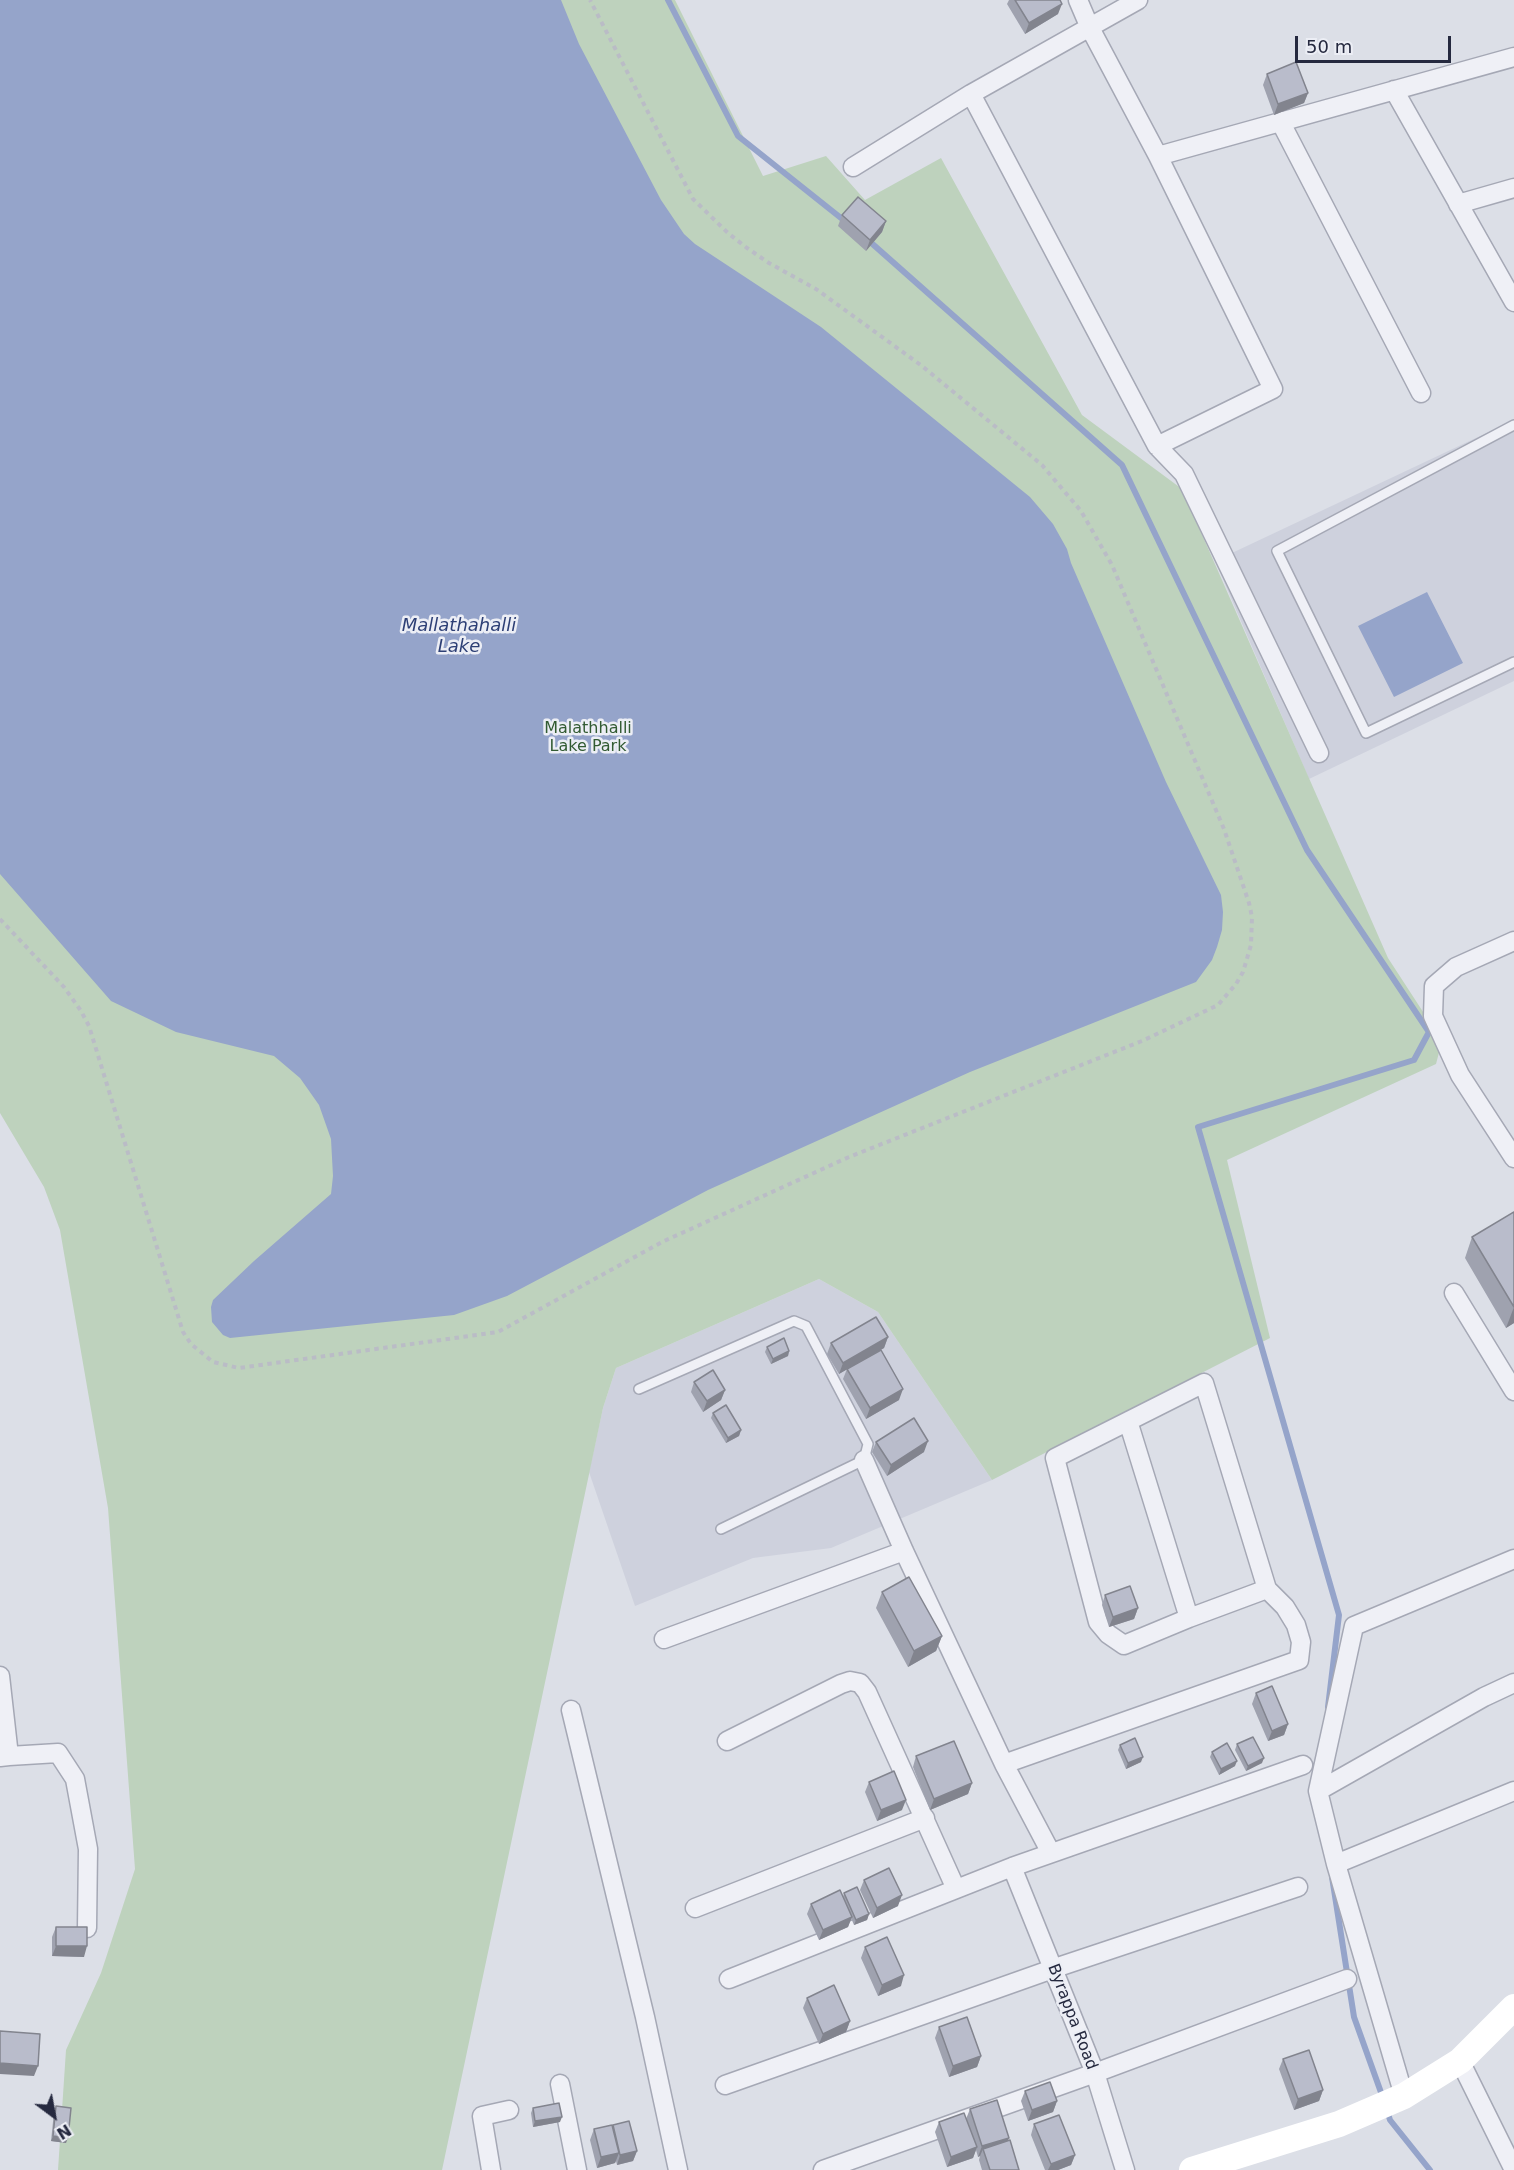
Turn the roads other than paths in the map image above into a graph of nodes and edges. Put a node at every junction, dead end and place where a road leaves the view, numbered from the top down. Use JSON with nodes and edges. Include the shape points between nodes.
{"nodes":[{"id":1,"x":1078,"y":0,"type":"edge"},
{"id":2,"x":1138,"y":0,"type":"edge"},
{"id":3,"x":1090,"y":28,"type":"junction"},
{"id":4,"x":1514,"y":57,"type":"edge"},
{"id":5,"x":1394,"y":90,"type":"junction"},
{"id":6,"x":971,"y":94,"type":"junction"},
{"id":7,"x":1280,"y":121,"type":"junction"},
{"id":8,"x":1158,"y":156,"type":"junction"},
{"id":9,"x":853,"y":167,"type":"dead end"},
{"id":10,"x":1514,"y":188,"type":"edge"},
{"id":11,"x":1458,"y":204,"type":"junction"},
{"id":12,"x":1514,"y":302,"type":"edge"},
{"id":13,"x":1421,"y":393,"type":"dead end"},
{"id":14,"x":1514,"y":425,"type":"edge"},
{"id":15,"x":1157,"y":446,"type":"junction"},
{"id":16,"x":1514,"y":662,"type":"edge"},
{"id":17,"x":1319,"y":753,"type":"dead end"},
{"id":18,"x":1514,"y":941,"type":"edge"},
{"id":19,"x":1514,"y":1158,"type":"edge"},
{"id":20,"x":1454,"y":1293,"type":"dead end"},
{"id":21,"x":639,"y":1389,"type":"dead end"},
{"id":22,"x":1514,"y":1391,"type":"edge"},
{"id":23,"x":1128,"y":1421,"type":"junction"},
{"id":24,"x":864,"y":1460,"type":"junction"},
{"id":25,"x":721,"y":1529,"type":"dead end"},
{"id":26,"x":904,"y":1551,"type":"junction"},
{"id":27,"x":1514,"y":1559,"type":"edge"},
{"id":28,"x":1267,"y":1589,"type":"junction"},
{"id":29,"x":1189,"y":1618,"type":"junction"},
{"id":30,"x":664,"y":1639,"type":"dead end"},
{"id":31,"x":0,"y":1676,"type":"edge"},
{"id":32,"x":1514,"y":1683,"type":"edge"},
{"id":33,"x":571,"y":1710,"type":"dead end"},
{"id":34,"x":727,"y":1741,"type":"dead end"},
{"id":35,"x":5,"y":1757,"type":"edge"},
{"id":36,"x":1004,"y":1764,"type":"junction"},
{"id":37,"x":1303,"y":1765,"type":"dead end"},
{"id":38,"x":1318,"y":1791,"type":"junction"},
{"id":39,"x":1514,"y":1791,"type":"edge"},
{"id":40,"x":925,"y":1818,"type":"junction"},
{"id":41,"x":1051,"y":1854,"type":"junction"},
{"id":42,"x":1336,"y":1864,"type":"junction"},
{"id":43,"x":1012,"y":1867,"type":"junction"},
{"id":44,"x":1298,"y":1887,"type":"dead end"},
{"id":45,"x":956,"y":1889,"type":"junction"},
{"id":46,"x":695,"y":1908,"type":"dead end"},
{"id":47,"x":87,"y":1928,"type":"edge"},
{"id":48,"x":1054,"y":1969,"type":"junction"},
{"id":49,"x":729,"y":1979,"type":"dead end"},
{"id":50,"x":1347,"y":1979,"type":"dead end"},
{"id":51,"x":1514,"y":2007,"type":"edge"},
{"id":52,"x":1460,"y":2061,"type":"junction"},
{"id":53,"x":1095,"y":2073,"type":"junction"},
{"id":54,"x":560,"y":2084,"type":"dead end"},
{"id":55,"x":725,"y":2085,"type":"dead end"},
{"id":56,"x":1395,"y":2100,"type":"junction"},
{"id":57,"x":509,"y":2110,"type":"dead end"},
{"id":58,"x":491,"y":2170,"type":"edge"},
{"id":59,"x":577,"y":2170,"type":"edge"},
{"id":60,"x":678,"y":2170,"type":"edge"},
{"id":61,"x":823,"y":2170,"type":"edge"},
{"id":62,"x":1125,"y":2170,"type":"edge"},
{"id":63,"x":1192,"y":2170,"type":"edge"},
{"id":64,"x":1514,"y":2170,"type":"edge"}],
"edges":[{"from":1,"to":3,"type":"street"},
{"from":2,"to":3,"type":"street"},
{"from":3,"to":6,"type":"street"},
{"from":3,"to":8,"type":"street"},
{"from":4,"to":5,"type":"street"},
{"from":5,"to":7,"type":"street"},
{"from":5,"to":11,"type":"street"},
{"from":6,"to":9,"type":"street"},
{"from":6,"to":15,"type":"street"},
{"from":7,"to":8,"type":"street"},
{"from":7,"to":13,"type":"street"},
{"from":8,"to":15,"type":"street","via":[[1273,389]]},
{"from":10,"to":11,"type":"street"},
{"from":11,"to":12,"type":"street"},
{"from":14,"to":16,"type":"lane","via":[[1277,551],[1366,733]]},
{"from":15,"to":17,"type":"street","via":[[1185,474]]},
{"from":18,"to":19,"type":"street","via":[[1456,968],[1434,986],[1433,1016],[1460,1076]]},
{"from":20,"to":22,"type":"street"},
{"from":21,"to":24,"type":"lane","via":[[794,1321],[806,1326],[868,1444]]},
{"from":23,"to":28,"type":"street","via":[[1204,1383]]},
{"from":23,"to":29,"type":"street"},
{"from":23,"to":29,"type":"street","via":[[1055,1458],[1098,1622],[1125,1645]]},
{"from":24,"to":25,"type":"lane"},
{"from":24,"to":26,"type":"street"},
{"from":26,"to":30,"type":"street"},
{"from":26,"to":36,"type":"street"},
{"from":27,"to":38,"type":"street","via":[[1354,1626]]},
{"from":28,"to":29,"type":"street"},
{"from":28,"to":36,"type":"street","via":[[1296,1625],[1301,1642],[1299,1660]]},
{"from":31,"to":35,"type":"street"},
{"from":32,"to":38,"type":"street"},
{"from":33,"to":60,"type":"street"},
{"from":34,"to":40,"type":"street","via":[[841,1684],[860,1683]]},
{"from":35,"to":47,"type":"street","via":[[58,1753],[75,1779],[88,1849]]},
{"from":36,"to":41,"type":"street"},
{"from":37,"to":41,"type":"street"},
{"from":38,"to":42,"type":"street"},
{"from":39,"to":42,"type":"street"},
{"from":40,"to":45,"type":"street"},
{"from":40,"to":46,"type":"street"},
{"from":41,"to":43,"type":"street"},
{"from":42,"to":56,"type":"street"},
{"from":43,"to":45,"type":"street"},
{"from":43,"to":48,"type":"street","name":"Byrappa Road"},
{"from":44,"to":48,"type":"street"},
{"from":45,"to":49,"type":"street"},
{"from":48,"to":53,"type":"street","name":"Byrappa Road"},
{"from":48,"to":55,"type":"street"},
{"from":50,"to":53,"type":"street"},
{"from":51,"to":52,"type":"main road"},
{"from":52,"to":56,"type":"main road"},
{"from":52,"to":64,"type":"street"},
{"from":53,"to":61,"type":"street"},
{"from":53,"to":62,"type":"street","name":"Byrappa Road"},
{"from":54,"to":59,"type":"street"},
{"from":56,"to":63,"type":"main road","via":[[1339,2124]]},
{"from":57,"to":58,"type":"street","via":[[482,2116]]}]}
